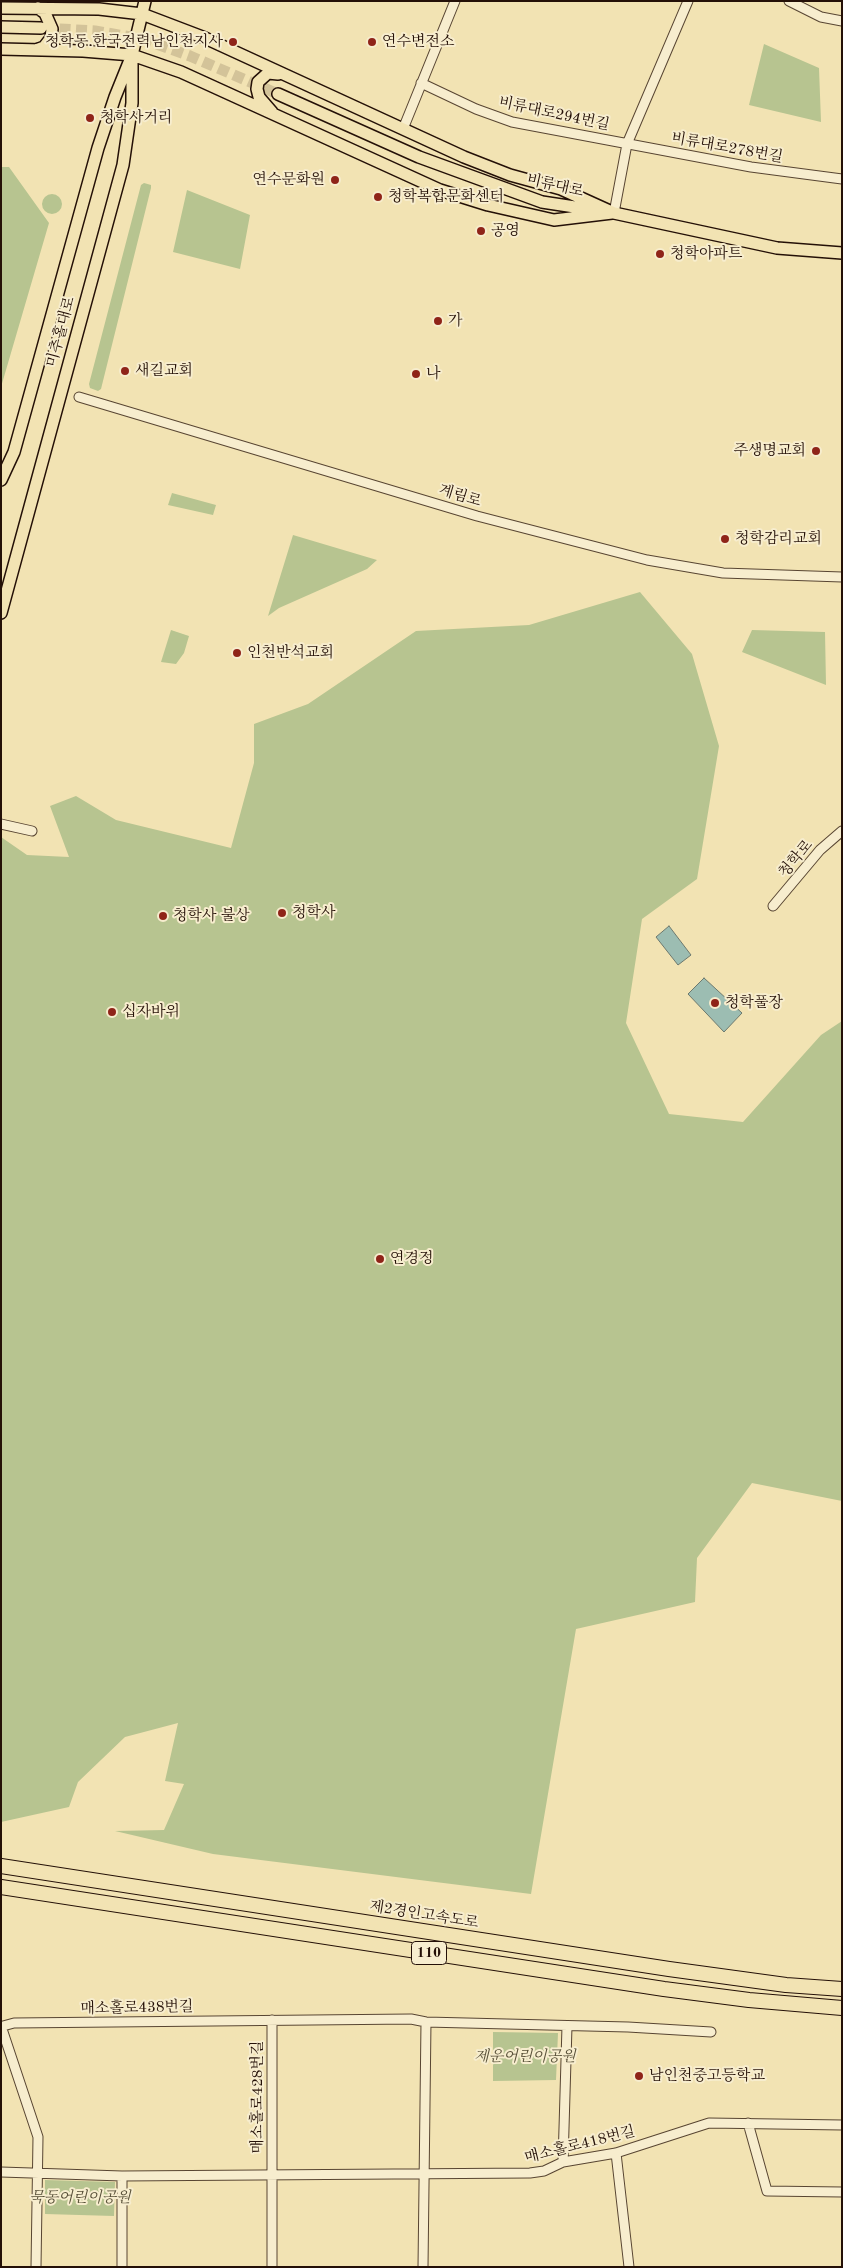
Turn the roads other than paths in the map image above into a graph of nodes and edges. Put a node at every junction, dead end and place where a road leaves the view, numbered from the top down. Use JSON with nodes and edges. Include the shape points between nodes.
{"nodes":[{"id":1,"x":145,"y":1,"type":"edge"},
{"id":2,"x":455,"y":1,"type":"edge"},
{"id":3,"x":688,"y":1,"type":"edge"},
{"id":4,"x":789,"y":1,"type":"edge"},
{"id":5,"x":36,"y":5,"type":"edge"},
{"id":6,"x":1,"y":8,"type":"edge"},
{"id":7,"x":142,"y":14,"type":"junction"},
{"id":8,"x":842,"y":21,"type":"edge"},
{"id":9,"x":1,"y":27,"type":"edge"},
{"id":10,"x":41,"y":28,"type":"tunnel mouth"},
{"id":11,"x":1,"y":49,"type":"edge"},
{"id":12,"x":36,"y":50,"type":"junction"},
{"id":13,"x":132,"y":55,"type":"junction"},
{"id":14,"x":282,"y":75,"type":"junction"},
{"id":15,"x":421,"y":83,"type":"junction"},
{"id":16,"x":278,"y":94,"type":"tunnel mouth"},
{"id":17,"x":276,"y":116,"type":"junction"},
{"id":18,"x":403,"y":129,"type":"junction"},
{"id":19,"x":627,"y":144,"type":"junction"},
{"id":20,"x":842,"y":179,"type":"edge"},
{"id":21,"x":614,"y":213,"type":"junction"},
{"id":22,"x":842,"y":253,"type":"edge"},
{"id":23,"x":79,"y":397,"type":"dead end"},
{"id":24,"x":1,"y":480,"type":"edge"},
{"id":25,"x":842,"y":577,"type":"edge"},
{"id":26,"x":1,"y":614,"type":"edge"},
{"id":27,"x":1,"y":824,"type":"edge"},
{"id":28,"x":32,"y":831,"type":"dead end"},
{"id":29,"x":842,"y":831,"type":"edge"},
{"id":30,"x":773,"y":906,"type":"dead end"},
{"id":31,"x":1,"y":1866,"type":"edge"},
{"id":32,"x":1,"y":1887,"type":"edge"},
{"id":33,"x":842,"y":1989,"type":"edge"},
{"id":34,"x":842,"y":2008,"type":"edge"},
{"id":35,"x":272,"y":2020,"type":"junction"},
{"id":36,"x":426,"y":2022,"type":"junction"},
{"id":37,"x":2,"y":2026,"type":"edge"},
{"id":38,"x":566,"y":2026,"type":"junction"},
{"id":39,"x":711,"y":2032,"type":"dead end"},
{"id":40,"x":748,"y":2123,"type":"junction"},
{"id":41,"x":842,"y":2125,"type":"edge"},
{"id":42,"x":616,"y":2153,"type":"junction"},
{"id":43,"x":563,"y":2162,"type":"junction"},
{"id":44,"x":1,"y":2172,"type":"edge"},
{"id":45,"x":37,"y":2173,"type":"junction"},
{"id":46,"x":424,"y":2174,"type":"junction"},
{"id":47,"x":272,"y":2175,"type":"junction"},
{"id":48,"x":122,"y":2176,"type":"junction"},
{"id":49,"x":842,"y":2192,"type":"edge"},
{"id":50,"x":36,"y":2267,"type":"edge"},
{"id":51,"x":122,"y":2267,"type":"edge"},
{"id":52,"x":272,"y":2267,"type":"edge"},
{"id":53,"x":422,"y":2267,"type":"edge"},
{"id":54,"x":629,"y":2267,"type":"edge"}],
"edges":[{"from":1,"to":7,"type":"main road","name":"미추홀대로"},
{"from":2,"to":15,"type":"street"},
{"from":3,"to":19,"type":"street"},
{"from":4,"to":8,"type":"street","via":[[821,17]]},
{"from":5,"to":6,"type":"main road"},
{"from":5,"to":7,"type":"main road"},
{"from":5,"to":12,"type":"main road","via":[[45,13],[52,29],[51,38]]},
{"from":7,"to":13,"type":"main road","name":"미추홀대로"},
{"from":7,"to":14,"type":"main road","via":[[206,38]]},
{"from":9,"to":10,"type":"main road"},
{"from":11,"to":12,"type":"main road"},
{"from":12,"to":13,"type":"main road"},
{"from":13,"to":17,"type":"main road","via":[[181,72]]},
{"from":13,"to":24,"type":"main road","name":"미추홀대로","via":[[98,148],[14,452]]},
{"from":13,"to":26,"type":"main road","name":"미추홀대로","via":[[132,104],[123,165]]},
{"from":14,"to":17,"type":"main road","via":[[268,73],[258,82],[260,97]]},
{"from":14,"to":18,"type":"main road"},
{"from":15,"to":18,"type":"street"},
{"from":15,"to":19,"type":"street","name":"비류대로294번길","via":[[512,122]]},
{"from":16,"to":21,"type":"main road","name":"비류대로","via":[[419,158],[542,202]]},
{"from":17,"to":21,"type":"main road","via":[[440,190],[488,205],[554,220]]},
{"from":18,"to":21,"type":"main road","via":[[464,157],[510,175],[562,189]]},
{"from":19,"to":20,"type":"street","name":"비류대로278번길","via":[[751,167]]},
{"from":19,"to":21,"type":"street"},
{"from":21,"to":22,"type":"main road","name":"비류대로","via":[[777,248]]},
{"from":23,"to":25,"type":"street","name":"계림로","via":[[477,516],[647,560],[723,573]]},
{"from":27,"to":28,"type":"street"},
{"from":29,"to":30,"type":"street","name":"청학로","via":[[820,850]]},
{"from":31,"to":33,"type":"highway","name":"제2경인고속도로","number":"110","via":[[747,1980]]},
{"from":32,"to":34,"type":"highway","number":"110","via":[[749,2000]]},
{"from":35,"to":36,"type":"street","name":"매소홀로438번길","via":[[411,2019]]},
{"from":35,"to":37,"type":"street","name":"매소홀로438번길","via":[[14,2023]]},
{"from":35,"to":47,"type":"street","name":"매소홀로428번길"},
{"from":36,"to":38,"type":"street","name":"매소홀로438번길"},
{"from":36,"to":46,"type":"street"},
{"from":37,"to":45,"type":"street","via":[[36,2130]]},
{"from":38,"to":39,"type":"street","name":"매소홀로438번길"},
{"from":38,"to":43,"type":"street"},
{"from":40,"to":41,"type":"street","name":"매소홀로418번길"},
{"from":40,"to":42,"type":"street","name":"매소홀로418번길","via":[[709,2123]]},
{"from":40,"to":49,"type":"street","via":[[767,2191]]},
{"from":42,"to":43,"type":"street","name":"매소홀로418번길"},
{"from":42,"to":54,"type":"street"},
{"from":43,"to":46,"type":"street","name":"매소홀로418번길","via":[[544,2171],[530,2173]]},
{"from":44,"to":45,"type":"street","name":"매소홀로428번길"},
{"from":45,"to":48,"type":"street","name":"매소홀로428번길"},
{"from":45,"to":50,"type":"street"},
{"from":46,"to":47,"type":"street","name":"매소홀로418번길"},
{"from":46,"to":53,"type":"street"},
{"from":47,"to":48,"type":"street","name":"매소홀로428번길"},
{"from":47,"to":52,"type":"street","name":"매소홀로428번길"},
{"from":48,"to":51,"type":"street"}]}
